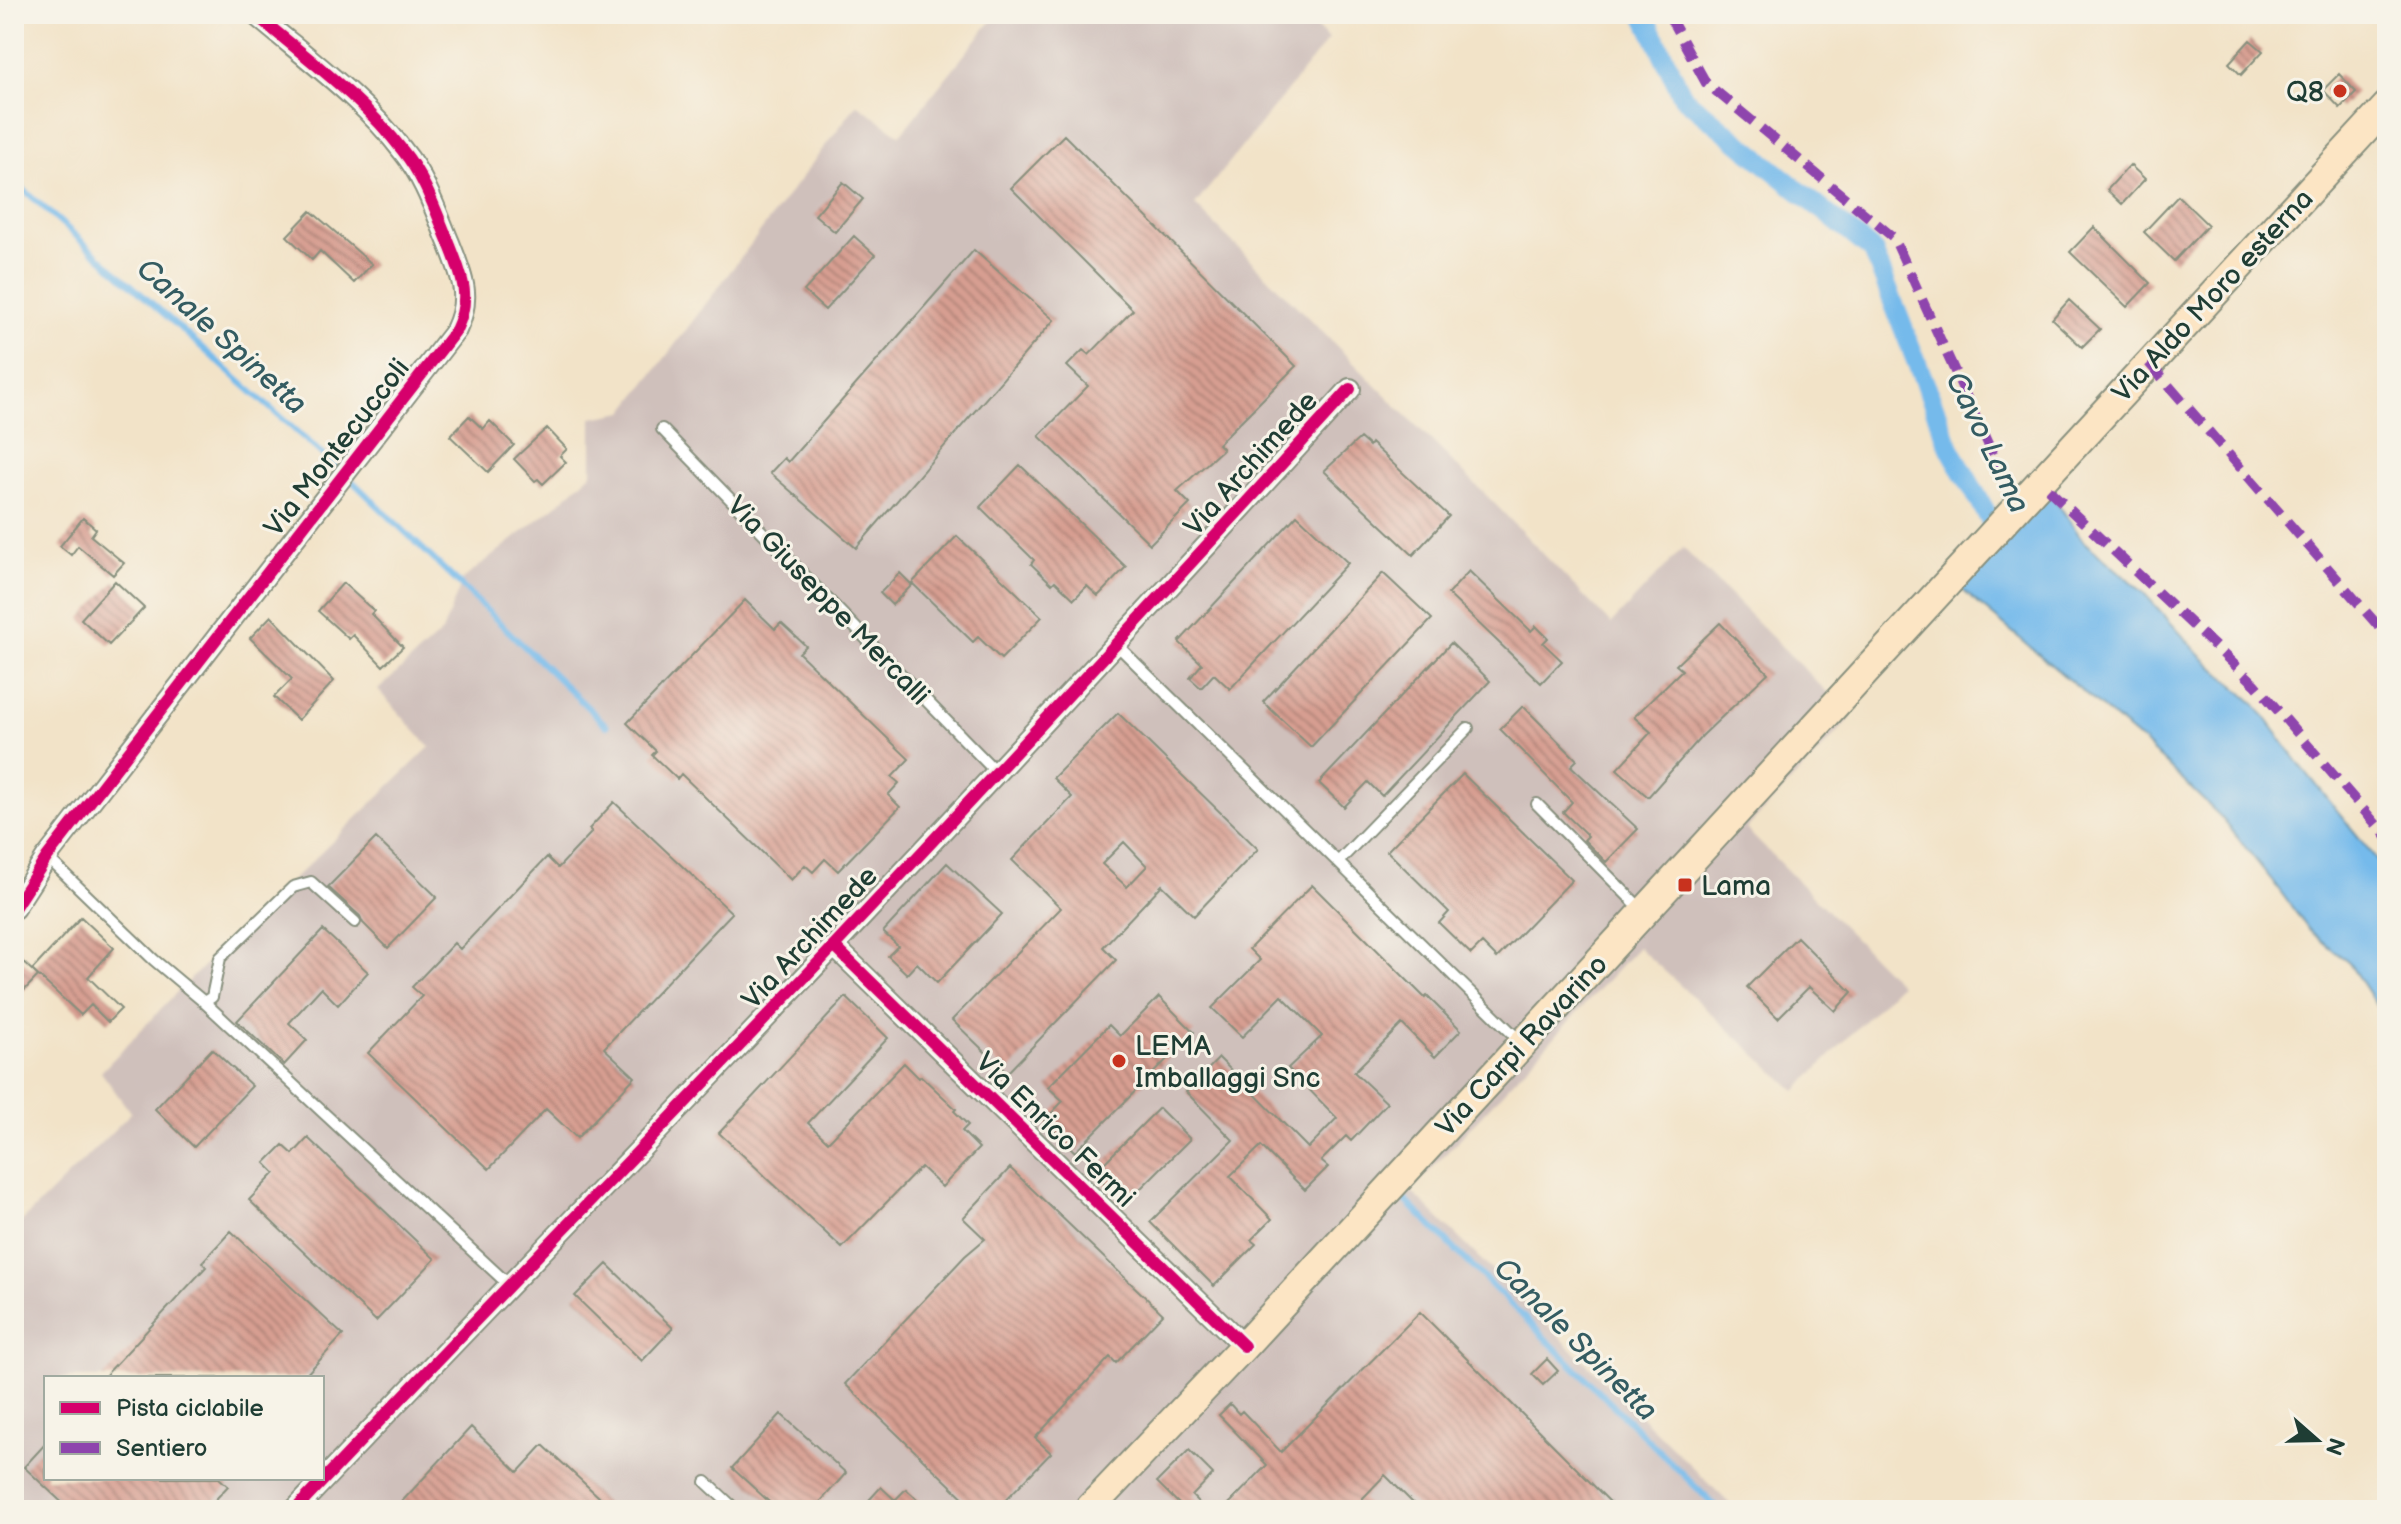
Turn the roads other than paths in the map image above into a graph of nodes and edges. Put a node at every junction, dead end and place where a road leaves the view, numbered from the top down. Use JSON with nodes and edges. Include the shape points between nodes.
{"nodes":[{"id":1,"x":255,"y":14,"type":"edge"},
{"id":2,"x":2387,"y":106,"type":"edge"},
{"id":3,"x":1350,"y":389,"type":"dead end"},
{"id":4,"x":662,"y":429,"type":"dead end"},
{"id":5,"x":1951,"y":577,"type":"joint"},
{"id":6,"x":1117,"y":645,"type":"junction"},
{"id":7,"x":1468,"y":728,"type":"dead end"},
{"id":8,"x":996,"y":772,"type":"junction"},
{"id":9,"x":1537,"y":804,"type":"dead end"},
{"id":10,"x":47,"y":857,"type":"junction"},
{"id":11,"x":1338,"y":862,"type":"junction"},
{"id":12,"x":14,"y":908,"type":"edge"},
{"id":13,"x":1644,"y":911,"type":"junction"},
{"id":14,"x":355,"y":922,"type":"dead end"},
{"id":15,"x":834,"y":946,"type":"junction"},
{"id":16,"x":203,"y":1001,"type":"junction"},
{"id":17,"x":1522,"y":1043,"type":"junction"},
{"id":18,"x":508,"y":1284,"type":"junction"},
{"id":19,"x":1244,"y":1346,"type":"junction"},
{"id":20,"x":324,"y":1479,"type":"edge"},
{"id":21,"x":323,"y":1480,"type":"edge"},
{"id":22,"x":706,"y":1482,"type":"dead end"},
{"id":23,"x":295,"y":1510,"type":"edge"},
{"id":24,"x":736,"y":1510,"type":"edge"},
{"id":25,"x":1088,"y":1510,"type":"edge"}],
"edges":[{"from":1,"to":10,"type":"street","name":"Via Montecuccoli","via":[[373,116],[404,152],[425,185],[456,260],[466,305],[456,330]]},
{"from":2,"to":5,"type":"main road","name":"Via Aldo Moro esterna"},
{"from":3,"to":6,"type":"street","name":"Via Archimede"},
{"from":4,"to":8,"type":"lane","name":"Via Giuseppe Mercalli"},
{"from":5,"to":13,"type":"main road","name":"Via Carpi Ravarino"},
{"from":6,"to":8,"type":"street","name":"Via Archimede"},
{"from":6,"to":11,"type":"lane"},
{"from":7,"to":11,"type":"lane"},
{"from":8,"to":15,"type":"street","name":"Via Archimede"},
{"from":9,"to":13,"type":"lane"},
{"from":10,"to":12,"type":"street","name":"Via Montecuccoli"},
{"from":10,"to":16,"type":"lane"},
{"from":11,"to":17,"type":"lane"},
{"from":13,"to":17,"type":"main road","name":"Via Carpi Ravarino"},
{"from":14,"to":16,"type":"lane","via":[[311,882],[293,887],[220,958],[212,997]]},
{"from":15,"to":18,"type":"street","name":"Via Archimede"},
{"from":15,"to":19,"type":"street","name":"Via Enrico Fermi"},
{"from":16,"to":18,"type":"lane"},
{"from":17,"to":19,"type":"main road","name":"Via Carpi Ravarino"},
{"from":18,"to":20,"type":"street","name":"Via Archimede"},
{"from":19,"to":25,"type":"main road","name":"Via Carpi Ravarino"},
{"from":21,"to":23,"type":"street","name":"Via Archimede"},
{"from":22,"to":24,"type":"lane"}]}
